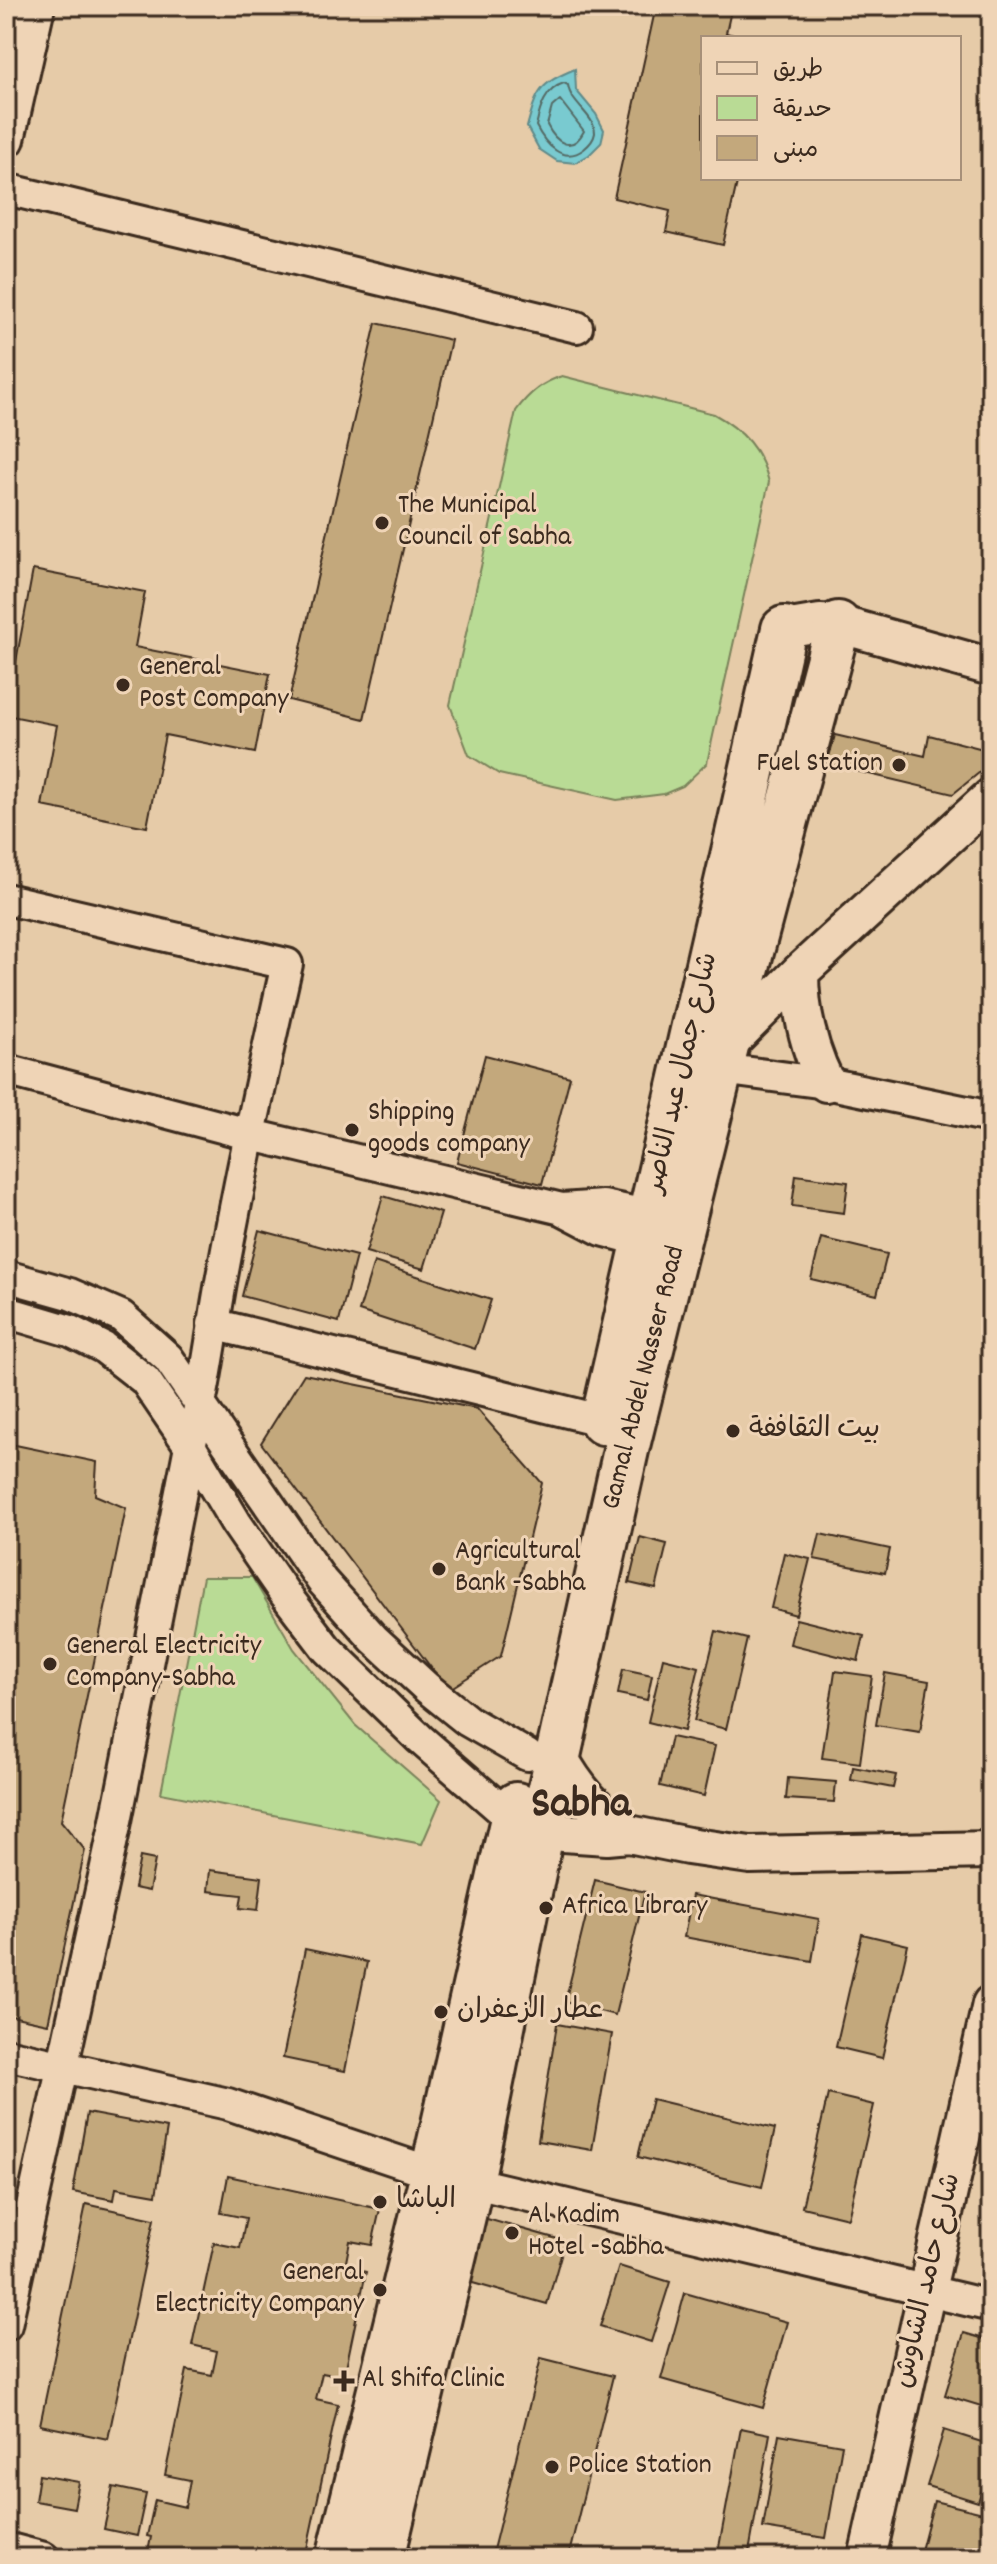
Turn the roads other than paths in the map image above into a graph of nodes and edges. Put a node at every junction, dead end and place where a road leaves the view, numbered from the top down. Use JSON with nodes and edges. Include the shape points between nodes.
{"nodes":[{"id":1,"x":36,"y":6,"type":"edge"},
{"id":2,"x":6,"y":139,"type":"edge"},
{"id":3,"x":6,"y":189,"type":"edge"},
{"id":4,"x":577,"y":327,"type":"dead end"},
{"id":5,"x":838,"y":624,"type":"junction"},
{"id":6,"x":784,"y":629,"type":"joint"},
{"id":7,"x":991,"y":667,"type":"edge"},
{"id":8,"x":991,"y":797,"type":"edge"},
{"id":9,"x":6,"y":899,"type":"edge"},
{"id":10,"x":800,"y":972,"type":"junction"},
{"id":11,"x":712,"y":1050,"type":"junction"},
{"id":12,"x":6,"y":1070,"type":"edge"},
{"id":13,"x":826,"y":1083,"type":"junction"},
{"id":14,"x":991,"y":1117,"type":"edge"},
{"id":15,"x":248,"y":1134,"type":"junction"},
{"id":16,"x":663,"y":1232,"type":"junction"},
{"id":17,"x":6,"y":1276,"type":"edge"},
{"id":18,"x":6,"y":1312,"type":"edge"},
{"id":19,"x":213,"y":1324,"type":"junction"},
{"id":20,"x":202,"y":1404,"type":"junction"},
{"id":21,"x":604,"y":1421,"type":"junction"},
{"id":22,"x":190,"y":1446,"type":"junction"},
{"id":23,"x":543,"y":1755,"type":"junction"},
{"id":24,"x":528,"y":1824,"type":"junction"},
{"id":25,"x":629,"y":1834,"type":"junction"},
{"id":26,"x":991,"y":1850,"type":"edge"},
{"id":27,"x":991,"y":2004,"type":"edge"},
{"id":28,"x":6,"y":2054,"type":"edge"},
{"id":29,"x":63,"y":2065,"type":"junction"},
{"id":30,"x":452,"y":2178,"type":"junction"},
{"id":31,"x":928,"y":2289,"type":"junction"},
{"id":32,"x":991,"y":2306,"type":"edge"},
{"id":33,"x":6,"y":2325,"type":"edge"},
{"id":34,"x":6,"y":2548,"type":"edge"},
{"id":35,"x":44,"y":2558,"type":"edge"},
{"id":36,"x":339,"y":2558,"type":"edge"},
{"id":37,"x":382,"y":2558,"type":"edge"},
{"id":38,"x":867,"y":2558,"type":"edge"}],
"edges":[{"from":1,"to":2,"type":"street"},
{"from":3,"to":4,"type":"street"},
{"from":5,"to":6,"type":"street"},
{"from":5,"to":7,"type":"street"},
{"from":5,"to":11,"type":"main road","name":"Gamal Abdel Nasser Road"},
{"from":6,"to":11,"type":"main road","name":"شارع جمال عبد الناصر","via":[[725,899]]},
{"from":8,"to":10,"type":"street"},
{"from":9,"to":15,"type":"street","via":[[287,964]]},
{"from":10,"to":11,"type":"street"},
{"from":10,"to":13,"type":"street","via":[[808,1040]]},
{"from":11,"to":13,"type":"street"},
{"from":11,"to":16,"type":"main road","name":"Gamal Abdel Nasser Road"},
{"from":12,"to":15,"type":"street"},
{"from":13,"to":14,"type":"street"},
{"from":15,"to":16,"type":"street","via":[[562,1209],[603,1206]]},
{"from":15,"to":19,"type":"street"},
{"from":16,"to":21,"type":"main road"},
{"from":16,"to":23,"type":"main road","name":"Gamal Abdel Nasser Road","via":[[626,1450]]},
{"from":17,"to":20,"type":"street","via":[[70,1294],[121,1316],[168,1358]]},
{"from":18,"to":22,"type":"street","via":[[70,1331],[104,1348],[145,1380]]},
{"from":19,"to":20,"type":"street"},
{"from":19,"to":21,"type":"street"},
{"from":20,"to":22,"type":"street"},
{"from":20,"to":23,"type":"street","via":[[322,1581],[374,1639],[468,1721]]},
{"from":21,"to":23,"type":"main road"},
{"from":22,"to":24,"type":"street","via":[[236,1523],[327,1649],[420,1739]]},
{"from":22,"to":29,"type":"street"},
{"from":23,"to":24,"type":"main road","name":"Gamal Abdel Nasser Road"},
{"from":23,"to":25,"type":"street"},
{"from":24,"to":25,"type":"street","via":[[585,1835]]},
{"from":24,"to":30,"type":"main road","name":"Gamal Abdel Nasser Road"},
{"from":25,"to":26,"type":"street","via":[[750,1855]]},
{"from":27,"to":31,"type":"street","name":"شارع حامد الشاوش"},
{"from":28,"to":29,"type":"street"},
{"from":29,"to":30,"type":"street","via":[[228,2104]]},
{"from":29,"to":33,"type":"street"},
{"from":30,"to":31,"type":"street"},
{"from":30,"to":36,"type":"main road","name":"Gamal Abdel Nasser Road"},
{"from":30,"to":37,"type":"main road","name":"Gamal Abdel Nasser Road"},
{"from":31,"to":32,"type":"street"},
{"from":31,"to":38,"type":"street","name":"شارع حامد الشاوش"},
{"from":34,"to":35,"type":"street"}]}
